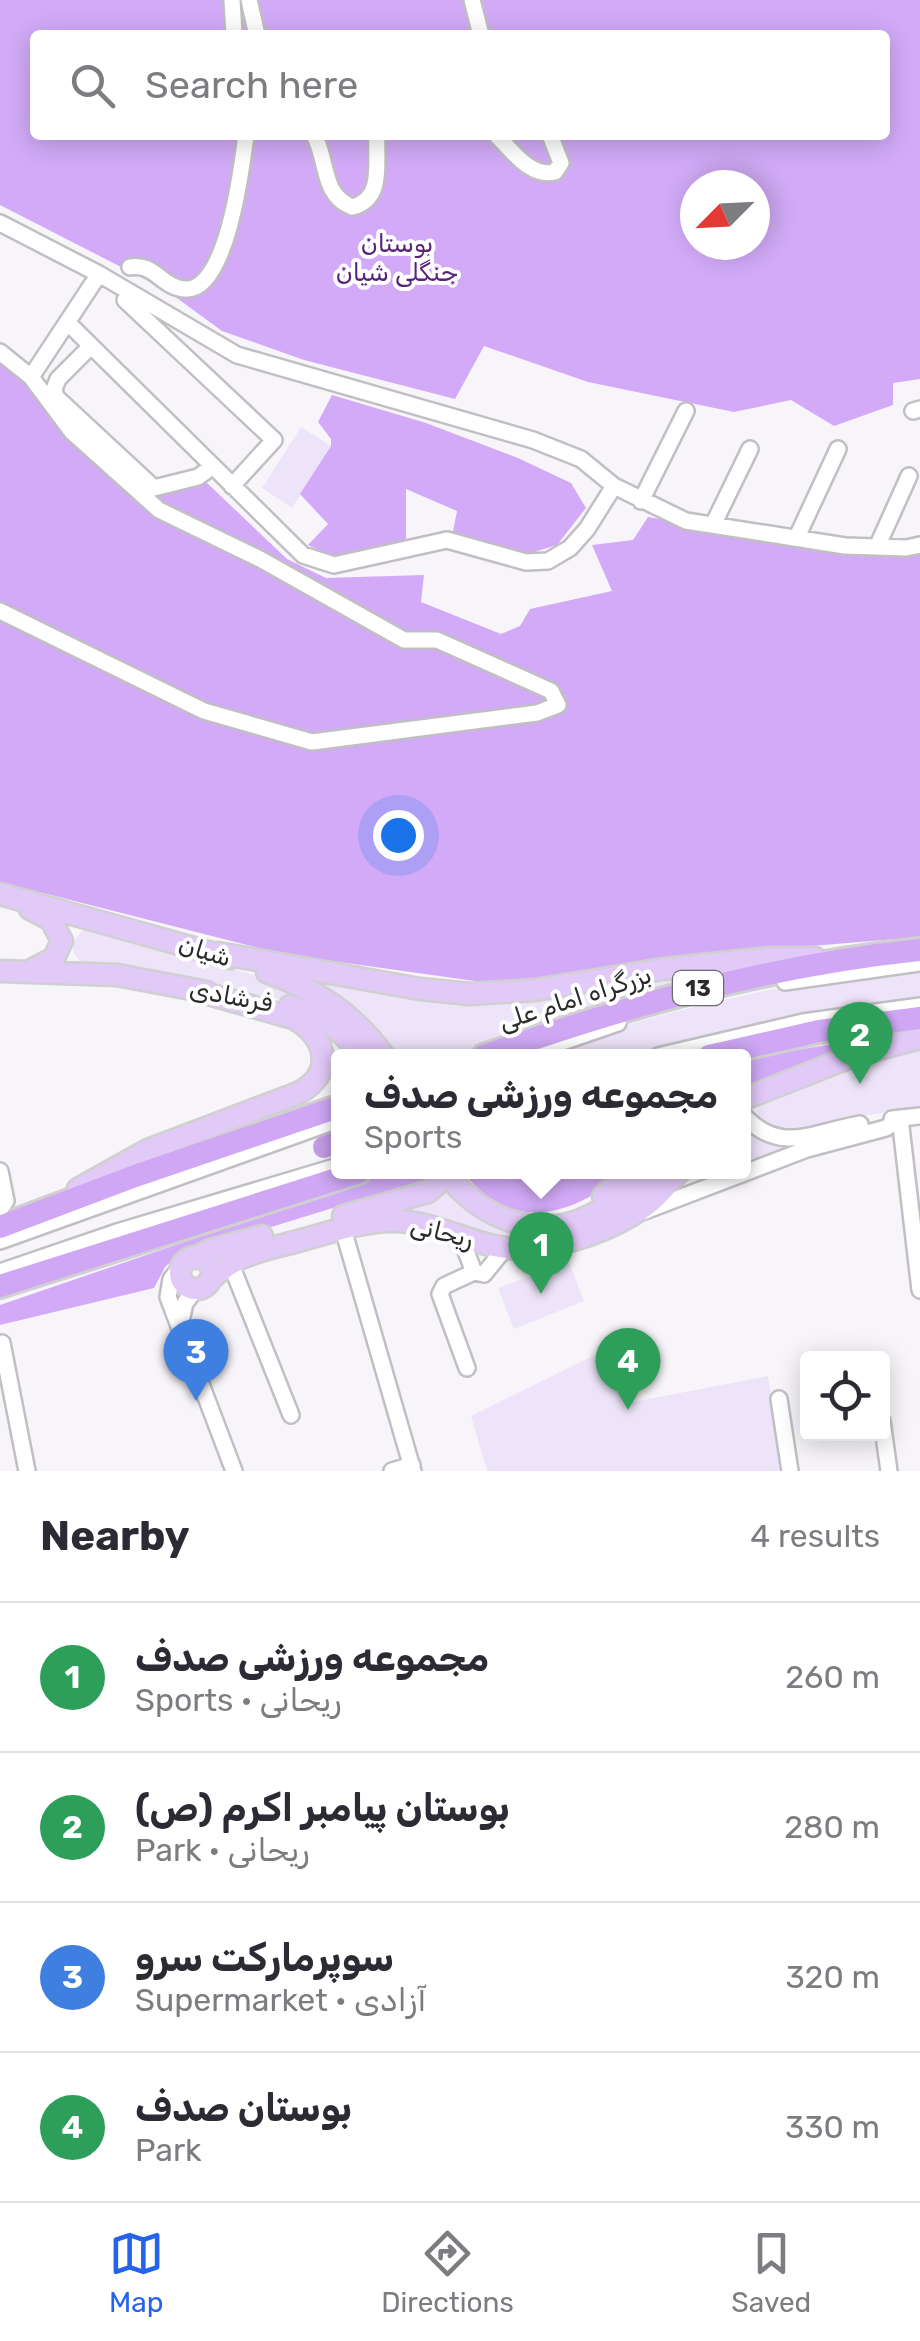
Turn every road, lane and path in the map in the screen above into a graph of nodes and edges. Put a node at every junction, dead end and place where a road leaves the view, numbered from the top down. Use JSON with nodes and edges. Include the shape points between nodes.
{"nodes":[{"id":1,"x":232,"y":0,"type":"edge"},
{"id":2,"x":249,"y":0,"type":"edge"},
{"id":3,"x":472,"y":0,"type":"edge"},
{"id":4,"x":234,"y":30,"type":"edge"},
{"id":5,"x":256,"y":30,"type":"edge"},
{"id":6,"x":480,"y":30,"type":"edge"},
{"id":7,"x":245,"y":140,"type":"edge"},
{"id":8,"x":316,"y":140,"type":"edge"},
{"id":9,"x":377,"y":140,"type":"edge"},
{"id":10,"x":501,"y":140,"type":"edge"},
{"id":11,"x":552,"y":140,"type":"edge"},
{"id":12,"x":0,"y":222,"type":"edge"},
{"id":13,"x":130,"y":267,"type":"dead end"},
{"id":14,"x":99,"y":274,"type":"junction"},
{"id":15,"x":120,"y":296,"type":"dead end"},
{"id":16,"x":67,"y":322,"type":"junction"},
{"id":17,"x":91,"y":346,"type":"junction"},
{"id":18,"x":0,"y":352,"type":"edge"},
{"id":19,"x":30,"y":377,"type":"junction"},
{"id":20,"x":686,"y":411,"type":"dead end"},
{"id":21,"x":750,"y":449,"type":"dead end"},
{"id":22,"x":838,"y":449,"type":"dead end"},
{"id":23,"x":213,"y":466,"type":"junction"},
{"id":24,"x":909,"y":476,"type":"dead end"},
{"id":25,"x":232,"y":486,"type":"junction"},
{"id":26,"x":614,"y":486,"type":"junction"},
{"id":27,"x":641,"y":501,"type":"junction"},
{"id":28,"x":713,"y":525,"type":"junction"},
{"id":29,"x":797,"y":538,"type":"junction"},
{"id":30,"x":920,"y":545,"type":"edge"},
{"id":31,"x":876,"y":548,"type":"junction"},
{"id":32,"x":0,"y":611,"type":"edge"},
{"id":33,"x":0,"y":896,"type":"edge"},
{"id":34,"x":88,"y":918,"type":"junction"},
{"id":35,"x":62,"y":941,"type":"junction"},
{"id":36,"x":920,"y":950,"type":"edge"},
{"id":37,"x":218,"y":953,"type":"junction"},
{"id":38,"x":836,"y":959,"type":"junction"},
{"id":39,"x":920,"y":963,"type":"edge"},
{"id":40,"x":0,"y":971,"type":"edge"},
{"id":41,"x":27,"y":971,"type":"junction"},
{"id":42,"x":81,"y":972,"type":"junction"},
{"id":43,"x":194,"y":990,"type":"junction"},
{"id":44,"x":920,"y":1006,"type":"edge"},
{"id":45,"x":920,"y":1018,"type":"edge"},
{"id":46,"x":920,"y":1038,"type":"edge"},
{"id":47,"x":359,"y":1049,"type":"edge"},
{"id":48,"x":378,"y":1049,"type":"edge"},
{"id":49,"x":504,"y":1049,"type":"edge"},
{"id":50,"x":543,"y":1049,"type":"edge"},
{"id":51,"x":685,"y":1049,"type":"edge"},
{"id":52,"x":741,"y":1049,"type":"edge"},
{"id":53,"x":751,"y":1097,"type":"edge"},
{"id":54,"x":331,"y":1109,"type":"edge"},
{"id":55,"x":920,"y":1116,"type":"edge"},
{"id":56,"x":900,"y":1118,"type":"junction"},
{"id":57,"x":331,"y":1123,"type":"edge"},
{"id":58,"x":751,"y":1123,"type":"edge"},
{"id":59,"x":331,"y":1168,"type":"edge"},
{"id":60,"x":0,"y":1171,"type":"edge"},
{"id":61,"x":751,"y":1171,"type":"edge"},
{"id":62,"x":337,"y":1179,"type":"edge"},
{"id":63,"x":438,"y":1179,"type":"edge"},
{"id":64,"x":448,"y":1179,"type":"edge"},
{"id":65,"x":465,"y":1179,"type":"edge"},
{"id":66,"x":623,"y":1179,"type":"edge"},
{"id":67,"x":655,"y":1179,"type":"edge"},
{"id":68,"x":672,"y":1179,"type":"edge"},
{"id":69,"x":729,"y":1179,"type":"edge"},
{"id":70,"x":7,"y":1215,"type":"edge"},
{"id":71,"x":623,"y":1220,"type":"junction"},
{"id":72,"x":343,"y":1229,"type":"junction"},
{"id":73,"x":460,"y":1236,"type":"junction"},
{"id":74,"x":0,"y":1241,"type":"edge"},
{"id":75,"x":506,"y":1248,"type":"junction"},
{"id":76,"x":189,"y":1262,"type":"junction"},
{"id":77,"x":230,"y":1262,"type":"junction"},
{"id":78,"x":0,"y":1272,"type":"edge"},
{"id":79,"x":474,"y":1272,"type":"junction"},
{"id":80,"x":203,"y":1285,"type":"junction"},
{"id":81,"x":0,"y":1286,"type":"edge"},
{"id":82,"x":920,"y":1290,"type":"edge"},
{"id":83,"x":180,"y":1326,"type":"junction"},
{"id":84,"x":2,"y":1343,"type":"edge"},
{"id":85,"x":467,"y":1368,"type":"dead end"},
{"id":86,"x":778,"y":1400,"type":"dead end"},
{"id":87,"x":291,"y":1415,"type":"dead end"},
{"id":88,"x":884,"y":1441,"type":"edge"},
{"id":89,"x":413,"y":1468,"type":"edge"},
{"id":90,"x":27,"y":1471,"type":"edge"},
{"id":91,"x":234,"y":1471,"type":"edge"},
{"id":92,"x":392,"y":1471,"type":"edge"},
{"id":93,"x":790,"y":1471,"type":"edge"},
{"id":94,"x":888,"y":1471,"type":"edge"}],
"edges":[{"from":1,"to":4,"type":"street"},
{"from":2,"to":5,"type":"street"},
{"from":3,"to":6,"type":"street"},
{"from":7,"to":13,"type":"street","via":[[232,220],[208,280],[182,289],[144,267]]},
{"from":8,"to":9,"type":"street","via":[[330,189],[352,207],[375,189]]},
{"from":10,"to":11,"type":"street","via":[[535,172],[552,174],[560,163]]},
{"from":12,"to":14,"type":"street"},
{"from":14,"to":16,"type":"street"},
{"from":14,"to":26,"type":"street","via":[[237,355],[532,440],[581,459]]},
{"from":15,"to":25,"type":"street","via":[[274,440]]},
{"from":16,"to":17,"type":"street"},
{"from":16,"to":19,"type":"street"},
{"from":17,"to":23,"type":"street"},
{"from":17,"to":23,"type":"street","via":[[58,379],[56,397],[154,488],[198,477]]},
{"from":18,"to":19,"type":"street"},
{"from":19,"to":32,"type":"street","via":[[72,432],[159,510],[404,640],[437,640],[551,690],[558,705],[312,742],[204,711]]},
{"from":20,"to":27,"type":"street"},
{"from":21,"to":28,"type":"street"},
{"from":22,"to":29,"type":"street"},
{"from":23,"to":25,"type":"street"},
{"from":24,"to":31,"type":"street"},
{"from":25,"to":26,"type":"street","via":[[303,555],[334,565],[447,540],[526,562],[548,561],[570,548]]},
{"from":26,"to":27,"type":"street"},
{"from":27,"to":28,"type":"street","via":[[686,522]]},
{"from":28,"to":29,"type":"street"},
{"from":29,"to":31,"type":"street"},
{"from":30,"to":31,"type":"street"},
{"from":33,"to":34,"type":"main road","name":"شیان"},
{"from":33,"to":35,"type":"main road","via":[[50,920]]},
{"from":34,"to":35,"type":"main road","via":[[73,923]]},
{"from":34,"to":37,"type":"main road","name":"شیان"},
{"from":35,"to":41,"type":"main road","via":[[54,958]]},
{"from":35,"to":42,"type":"main road"},
{"from":36,"to":38,"type":"highway","name":"بزرگراه امام علی","number":"13"},
{"from":37,"to":38,"type":"main road","via":[[470,994],[769,958]]},
{"from":37,"to":48,"type":"main road","name":"شیان","via":[[328,1000]]},
{"from":38,"to":49,"type":"highway","name":"بزرگراه امام علی","number":"13","via":[[685,991]]},
{"from":39,"to":50,"type":"street","via":[[744,990]]},
{"from":40,"to":41,"type":"main road","name":"فرشادی"},
{"from":41,"to":42,"type":"main road","name":"فرشادی"},
{"from":42,"to":43,"type":"main road","name":"فرشادی"},
{"from":43,"to":47,"type":"main road","name":"فرشادی","via":[[305,1009]]},
{"from":43,"to":70,"type":"main road","via":[[305,1025],[324,1062],[312,1086]]},
{"from":44,"to":51,"type":"street","via":[[760,1030]]},
{"from":45,"to":52,"type":"highway"},
{"from":46,"to":53,"type":"main road","via":[[853,1056]]},
{"from":54,"to":70,"type":"highway"},
{"from":55,"to":56,"type":"street","name":"ریحانی"},
{"from":56,"to":58,"type":"street","name":"ریحانی","via":[[777,1139]]},
{"from":56,"to":61,"type":"street","name":"ریحانی"},
{"from":56,"to":82,"type":"street"},
{"from":57,"to":74,"type":"street"},
{"from":59,"to":78,"type":"street"},
{"from":60,"to":70,"type":"street"},
{"from":62,"to":81,"type":"highway"},
{"from":63,"to":76,"type":"main road","via":[[416,1198],[225,1246]]},
{"from":64,"to":67,"type":"main road","via":[[491,1213],[542,1227],[591,1216]]},
{"from":65,"to":66,"type":"main road","name":"ریحانی","via":[[504,1212],[536,1218],[588,1207]]},
{"from":68,"to":71,"type":"main road","name":"ریحانی"},
{"from":69,"to":71,"type":"street","name":"ریحانی"},
{"from":71,"to":75,"type":"main road","name":"ریحانی","via":[[571,1240]]},
{"from":72,"to":73,"type":"main road","name":"ریحانی","via":[[398,1221]]},
{"from":72,"to":77,"type":"main road","name":"ریحانی"},
{"from":72,"to":89,"type":"street"},
{"from":73,"to":75,"type":"main road","name":"ریحانی"},
{"from":73,"to":79,"type":"street"},
{"from":75,"to":79,"type":"street","via":[[484,1274]]},
{"from":76,"to":80,"type":"main road","via":[[180,1275],[184,1284]]},
{"from":76,"to":83,"type":"street","via":[[168,1288]]},
{"from":77,"to":80,"type":"main road","name":"ریحانی"},
{"from":77,"to":87,"type":"street"},
{"from":79,"to":85,"type":"street","via":[[440,1294]]},
{"from":80,"to":83,"type":"street","via":[[185,1303]]},
{"from":83,"to":91,"type":"street"},
{"from":84,"to":90,"type":"street"},
{"from":86,"to":93,"type":"street"},
{"from":88,"to":94,"type":"street"},
{"from":89,"to":92,"type":"street"}]}
